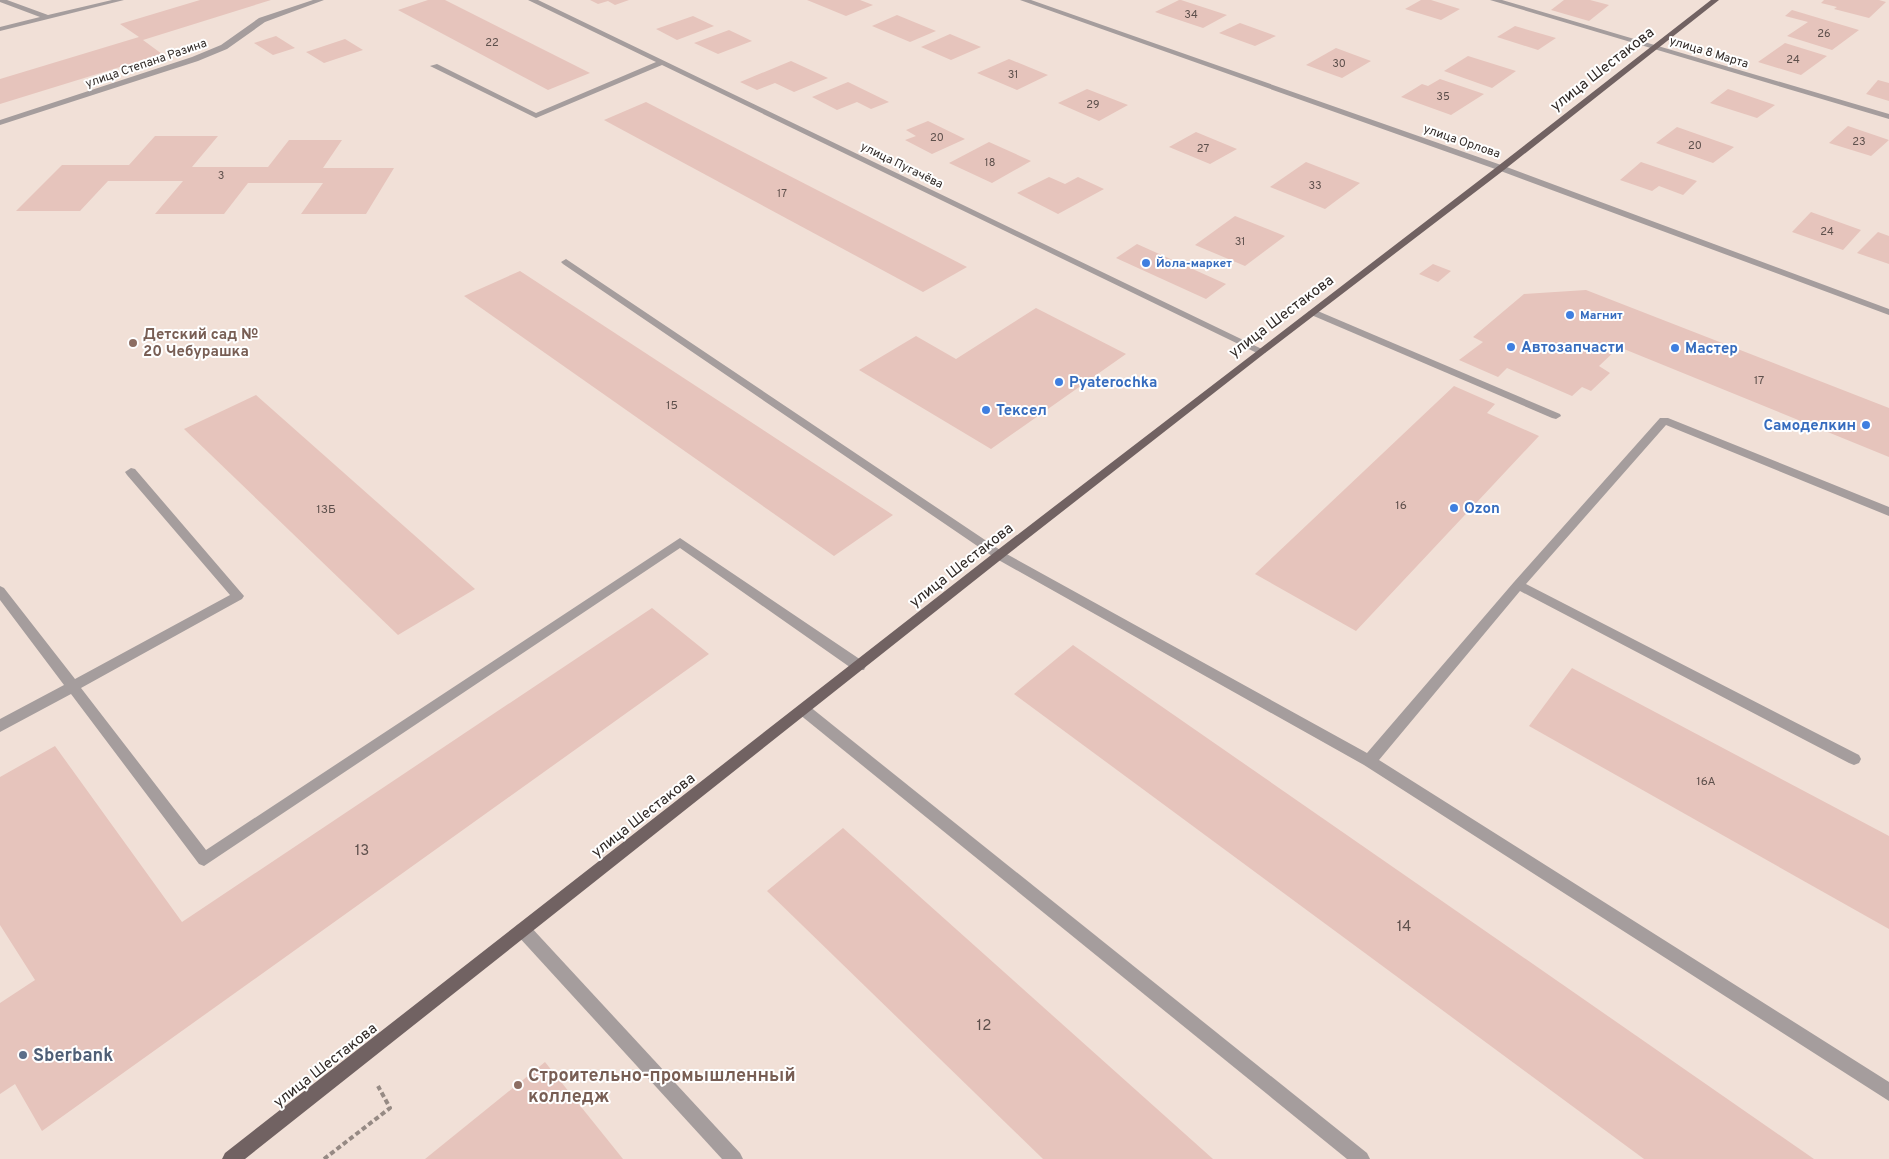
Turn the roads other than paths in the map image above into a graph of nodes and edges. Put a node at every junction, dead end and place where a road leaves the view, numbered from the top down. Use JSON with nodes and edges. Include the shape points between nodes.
{"nodes":[{"id":1,"x":0,"y":0,"type":"edge"},
{"id":2,"x":120,"y":0,"type":"edge"},
{"id":3,"x":320,"y":0,"type":"edge"},
{"id":4,"x":532,"y":0,"type":"edge"},
{"id":5,"x":1024,"y":0,"type":"edge"},
{"id":6,"x":1494,"y":0,"type":"edge"},
{"id":7,"x":1715,"y":0,"type":"edge"},
{"id":8,"x":45,"y":16,"type":"junction"},
{"id":9,"x":0,"y":29,"type":"edge"},
{"id":10,"x":1655,"y":47,"type":"junction"},
{"id":11,"x":661,"y":62,"type":"junction"},
{"id":12,"x":434,"y":66,"type":"dead end"},
{"id":13,"x":1889,"y":117,"type":"edge"},
{"id":14,"x":0,"y":123,"type":"edge"},
{"id":15,"x":1501,"y":168,"type":"junction"},
{"id":16,"x":566,"y":262,"type":"dead end"},
{"id":17,"x":1313,"y":312,"type":"junction"},
{"id":18,"x":1889,"y":312,"type":"edge"},
{"id":19,"x":1261,"y":351,"type":"junction"},
{"id":20,"x":1556,"y":416,"type":"dead end"},
{"id":21,"x":131,"y":472,"type":"dead end"},
{"id":22,"x":1889,"y":512,"type":"edge"},
{"id":23,"x":999,"y":555,"type":"junction"},
{"id":24,"x":1518,"y":585,"type":"junction"},
{"id":25,"x":0,"y":591,"type":"edge"},
{"id":26,"x":859,"y":666,"type":"junction"},
{"id":27,"x":72,"y":686,"type":"junction"},
{"id":28,"x":804,"y":710,"type":"junction"},
{"id":29,"x":0,"y":726,"type":"edge"},
{"id":30,"x":1854,"y":759,"type":"dead end"},
{"id":31,"x":1369,"y":761,"type":"junction"},
{"id":32,"x":523,"y":930,"type":"junction"},
{"id":33,"x":1889,"y":1092,"type":"edge"},
{"id":34,"x":231,"y":1159,"type":"edge"},
{"id":35,"x":734,"y":1159,"type":"edge"},
{"id":36,"x":1361,"y":1159,"type":"edge"}],
"edges":[{"from":1,"to":8,"type":"street"},
{"from":2,"to":8,"type":"street"},
{"from":3,"to":14,"type":"street","name":"улица Степана Разина","via":[[262,20],[224,47],[195,59]]},
{"from":4,"to":11,"type":"street","name":"улица Пугачёва"},
{"from":5,"to":15,"type":"street","name":"улица Орлова"},
{"from":6,"to":10,"type":"street","name":"улица 8 Марта"},
{"from":7,"to":10,"type":"main road","name":"улица Шестакова"},
{"from":8,"to":9,"type":"street"},
{"from":10,"to":13,"type":"street","name":"улица 8 Марта"},
{"from":10,"to":15,"type":"main road","name":"улица Шестакова"},
{"from":11,"to":12,"type":"street","via":[[536,116]]},
{"from":11,"to":19,"type":"street","name":"улица Пугачёва"},
{"from":15,"to":17,"type":"main road","name":"улица Шестакова"},
{"from":15,"to":18,"type":"street","name":"улица Орлова"},
{"from":16,"to":23,"type":"street"},
{"from":17,"to":19,"type":"main road","name":"улица Шестакова"},
{"from":17,"to":20,"type":"street"},
{"from":19,"to":23,"type":"main road","name":"улица Шестакова"},
{"from":21,"to":27,"type":"street","via":[[238,596]]},
{"from":22,"to":24,"type":"street","via":[[1664,420]]},
{"from":23,"to":26,"type":"main road","name":"улица Шестакова"},
{"from":23,"to":31,"type":"street"},
{"from":24,"to":30,"type":"street"},
{"from":24,"to":31,"type":"street"},
{"from":25,"to":27,"type":"street"},
{"from":26,"to":27,"type":"street","via":[[680,542],[204,859]]},
{"from":26,"to":28,"type":"main road","name":"улица Шестакова"},
{"from":27,"to":29,"type":"street"},
{"from":28,"to":32,"type":"main road","name":"улица Шестакова"},
{"from":28,"to":36,"type":"street"},
{"from":31,"to":33,"type":"street"},
{"from":32,"to":34,"type":"main road","name":"улица Шестакова"},
{"from":32,"to":35,"type":"street"}]}
